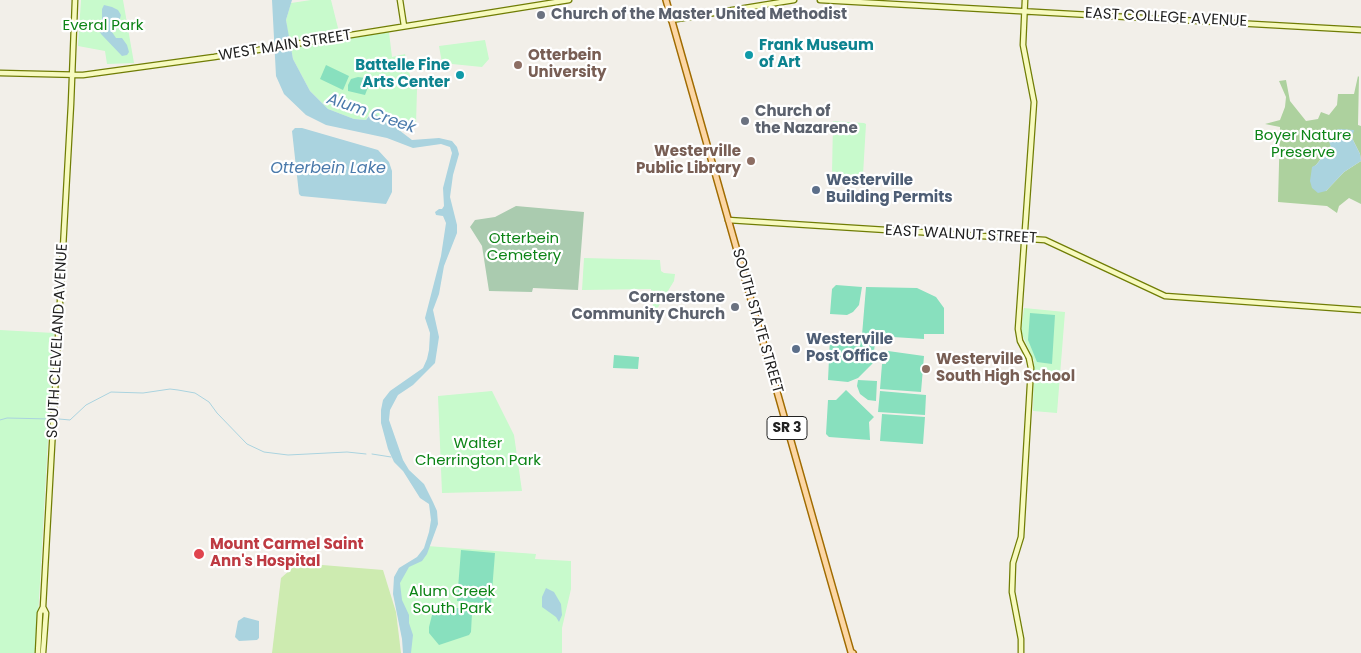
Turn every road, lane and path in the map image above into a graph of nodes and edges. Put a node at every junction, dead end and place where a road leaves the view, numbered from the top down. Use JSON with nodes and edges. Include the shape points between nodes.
{"nodes":[{"id":1,"x":75,"y":0,"type":"edge"},
{"id":2,"x":400,"y":0,"type":"edge"},
{"id":3,"x":570,"y":0,"type":"edge"},
{"id":4,"x":666,"y":0,"type":"edge"},
{"id":5,"x":794,"y":0,"type":"edge"},
{"id":6,"x":820,"y":0,"type":"edge"},
{"id":7,"x":1024,"y":0,"type":"edge"},
{"id":8,"x":1024,"y":11,"type":"junction"},
{"id":9,"x":671,"y":20,"type":"junction"},
{"id":10,"x":404,"y":26,"type":"junction"},
{"id":11,"x":1361,"y":30,"type":"edge"},
{"id":12,"x":0,"y":72,"type":"edge"},
{"id":13,"x":72,"y":76,"type":"junction"},
{"id":14,"x":728,"y":220,"type":"junction"},
{"id":15,"x":1025,"y":239,"type":"junction"},
{"id":16,"x":1361,"y":310,"type":"edge"},
{"id":17,"x":43,"y":607,"type":"junction"},
{"id":18,"x":38,"y":653,"type":"edge"},
{"id":19,"x":43,"y":653,"type":"edge"},
{"id":20,"x":852,"y":653,"type":"edge"},
{"id":21,"x":1022,"y":653,"type":"edge"}],
"edges":[{"from":1,"to":13,"type":"main road","name":"SOUTH CLEVELAND AVENUE"},
{"from":2,"to":10,"type":"main road"},
{"from":3,"to":10,"type":"main road","name":"WEST MAIN STREET"},
{"from":4,"to":9,"type":"main road","number":"SR 3"},
{"from":5,"to":9,"type":"main road"},
{"from":6,"to":8,"type":"main road","name":"EAST COLLEGE AVENUE"},
{"from":7,"to":8,"type":"main road"},
{"from":8,"to":11,"type":"main road","name":"EAST COLLEGE AVENUE"},
{"from":8,"to":15,"type":"main road","via":[[1024,50],[1034,102]]},
{"from":9,"to":14,"type":"main road","name":"SOUTH STATE STREET","number":"SR 3"},
{"from":10,"to":13,"type":"main road","name":"WEST MAIN STREET","via":[[184,62]]},
{"from":12,"to":13,"type":"main road","name":"WEST MAIN STREET"},
{"from":13,"to":17,"type":"main road","name":"SOUTH CLEVELAND AVENUE"},
{"from":14,"to":15,"type":"main road","name":"EAST WALNUT STREET"},
{"from":14,"to":20,"type":"main road","name":"SOUTH STATE STREET","number":"SR 3"},
{"from":15,"to":16,"type":"main road","name":"EAST WALNUT STREET","via":[[1050,242],[1165,296]]},
{"from":15,"to":21,"type":"main road","via":[[1018,329],[1031,372],[1021,537],[1013,563],[1012,592]]},
{"from":17,"to":18,"type":"main road","name":"SOUTH CLEVELAND AVENUE"},
{"from":17,"to":19,"type":"main road","name":"SOUTH CLEVELAND AVENUE","via":[[46,612]]}]}
